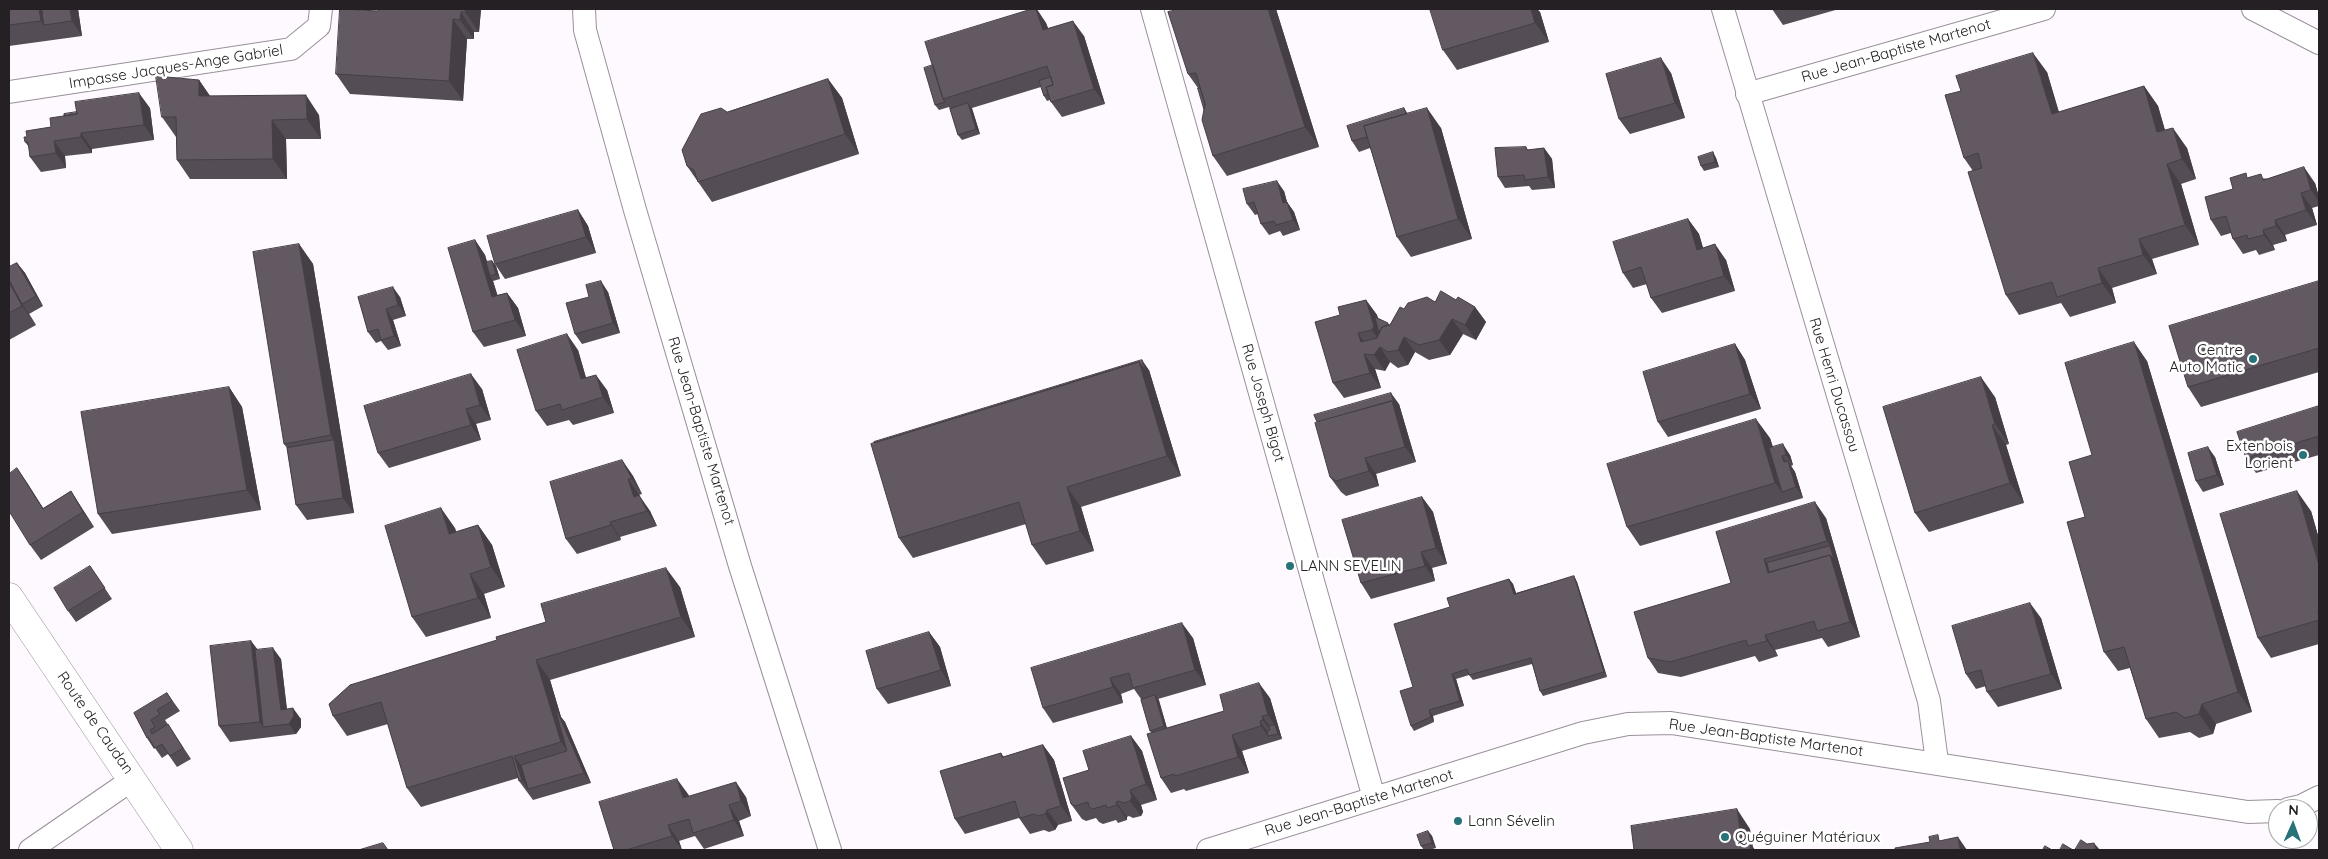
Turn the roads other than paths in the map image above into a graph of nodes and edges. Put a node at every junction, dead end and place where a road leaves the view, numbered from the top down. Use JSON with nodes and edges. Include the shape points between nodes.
{"nodes":[{"id":1,"x":321,"y":9,"type":"edge"},
{"id":2,"x":584,"y":9,"type":"edge"},
{"id":3,"x":1152,"y":9,"type":"edge"},
{"id":4,"x":1723,"y":9,"type":"edge"},
{"id":5,"x":2044,"y":9,"type":"edge"},
{"id":6,"x":2253,"y":9,"type":"edge"},
{"id":7,"x":2319,"y":44,"type":"edge"},
{"id":8,"x":9,"y":92,"type":"edge"},
{"id":9,"x":1748,"y":94,"type":"junction"},
{"id":10,"x":9,"y":597,"type":"edge"},
{"id":11,"x":1937,"y":762,"type":"junction"},
{"id":12,"x":133,"y":779,"type":"junction"},
{"id":13,"x":1374,"y":798,"type":"junction"},
{"id":14,"x":2268,"y":811,"type":"edge"},
{"id":15,"x":30,"y":850,"type":"edge"},
{"id":16,"x":179,"y":850,"type":"edge"},
{"id":17,"x":830,"y":850,"type":"edge"},
{"id":18,"x":1208,"y":850,"type":"edge"}],
"edges":[{"from":1,"to":8,"type":"street","name":"Impasse Jacques-Ange Gabriel","via":[[319,26],[291,50]]},
{"from":2,"to":17,"type":"street","name":"Rue Jean-Baptiste Martenot","via":[[585,30],[635,210],[740,566]]},
{"from":3,"to":13,"type":"street","name":"Rue Joseph Bigot"},
{"from":4,"to":9,"type":"street","name":"Rue Henri Ducassou"},
{"from":5,"to":9,"type":"street","name":"Rue Jean-Baptiste Martenot"},
{"from":6,"to":7,"type":"street"},
{"from":9,"to":11,"type":"street","name":"Rue Henri Ducassou","via":[[1928,701]]},
{"from":10,"to":12,"type":"street","name":"Route de Caudan"},
{"from":11,"to":13,"type":"street","name":"Rue Jean-Baptiste Martenot","via":[[1671,723],[1628,724],[1584,733]]},
{"from":11,"to":14,"type":"street","name":"Rue Jean-Baptiste Martenot","via":[[2248,812]]},
{"from":12,"to":15,"type":"street"},
{"from":12,"to":16,"type":"street","name":"Route de Caudan"},
{"from":13,"to":18,"type":"street","name":"Rue Jean-Baptiste Martenot"}]}
